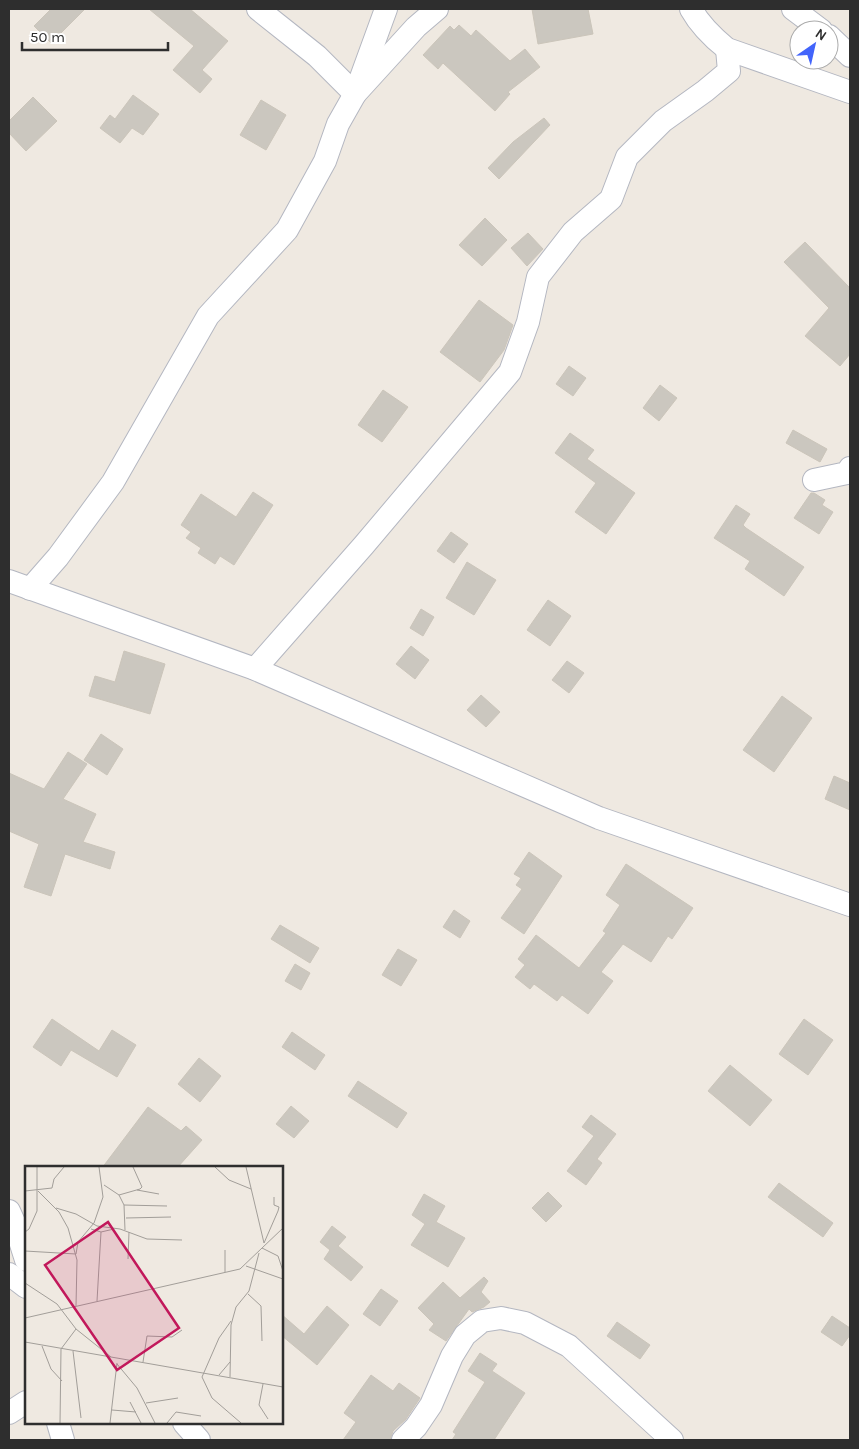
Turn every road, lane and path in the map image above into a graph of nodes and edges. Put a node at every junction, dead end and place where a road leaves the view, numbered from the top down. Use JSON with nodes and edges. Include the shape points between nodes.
{"nodes":[{"id":1,"x":258,"y":9,"type":"edge"},
{"id":2,"x":386,"y":9,"type":"edge"},
{"id":3,"x":437,"y":9,"type":"edge"},
{"id":4,"x":691,"y":9,"type":"edge"},
{"id":5,"x":793,"y":9,"type":"edge"},
{"id":6,"x":808,"y":20,"type":"edge"},
{"id":7,"x":839,"y":46,"type":"edge"},
{"id":8,"x":727,"y":49,"type":"junction"},
{"id":9,"x":850,"y":56,"type":"edge"},
{"id":10,"x":850,"y":92,"type":"edge"},
{"id":11,"x":355,"y":94,"type":"junction"},
{"id":12,"x":850,"y":468,"type":"edge"},
{"id":13,"x":814,"y":480,"type":"dead end"},
{"id":14,"x":9,"y":581,"type":"edge"},
{"id":15,"x":30,"y":589,"type":"junction"},
{"id":16,"x":255,"y":669,"type":"junction"},
{"id":17,"x":850,"y":905,"type":"edge"},
{"id":18,"x":9,"y":1211,"type":"edge"},
{"id":19,"x":25,"y":1257,"type":"edge"},
{"id":20,"x":9,"y":1274,"type":"edge"},
{"id":21,"x":25,"y":1286,"type":"edge"},
{"id":22,"x":25,"y":1403,"type":"edge"},
{"id":23,"x":9,"y":1413,"type":"edge"},
{"id":24,"x":58,"y":1424,"type":"edge"},
{"id":25,"x":185,"y":1424,"type":"edge"},
{"id":26,"x":63,"y":1440,"type":"edge"},
{"id":27,"x":199,"y":1440,"type":"edge"},
{"id":28,"x":403,"y":1440,"type":"edge"},
{"id":29,"x":672,"y":1440,"type":"edge"}],
"edges":[{"from":1,"to":11,"type":"street","via":[[317,56]]},
{"from":2,"to":11,"type":"street"},
{"from":3,"to":11,"type":"street","via":[[416,27]]},
{"from":4,"to":8,"type":"street","via":[[711,36]]},
{"from":5,"to":6,"type":"street"},
{"from":7,"to":9,"type":"street"},
{"from":8,"to":10,"type":"street"},
{"from":8,"to":16,"type":"street","via":[[729,71],[663,121],[627,157],[611,198],[573,232],[538,277],[528,322],[510,372]]},
{"from":11,"to":15,"type":"street","via":[[338,124],[325,161],[287,230],[208,316],[113,482],[58,558]]},
{"from":12,"to":13,"type":"street","via":[[847,473]]},
{"from":14,"to":15,"type":"street"},
{"from":15,"to":16,"type":"street"},
{"from":16,"to":17,"type":"street","via":[[599,818]]},
{"from":18,"to":19,"type":"street"},
{"from":20,"to":21,"type":"street"},
{"from":22,"to":23,"type":"street"},
{"from":24,"to":26,"type":"street"},
{"from":25,"to":27,"type":"street"},
{"from":28,"to":29,"type":"street","via":[[431,1405],[452,1356],[465,1335],[482,1321],[501,1318],[525,1322],[569,1346]]}]}
